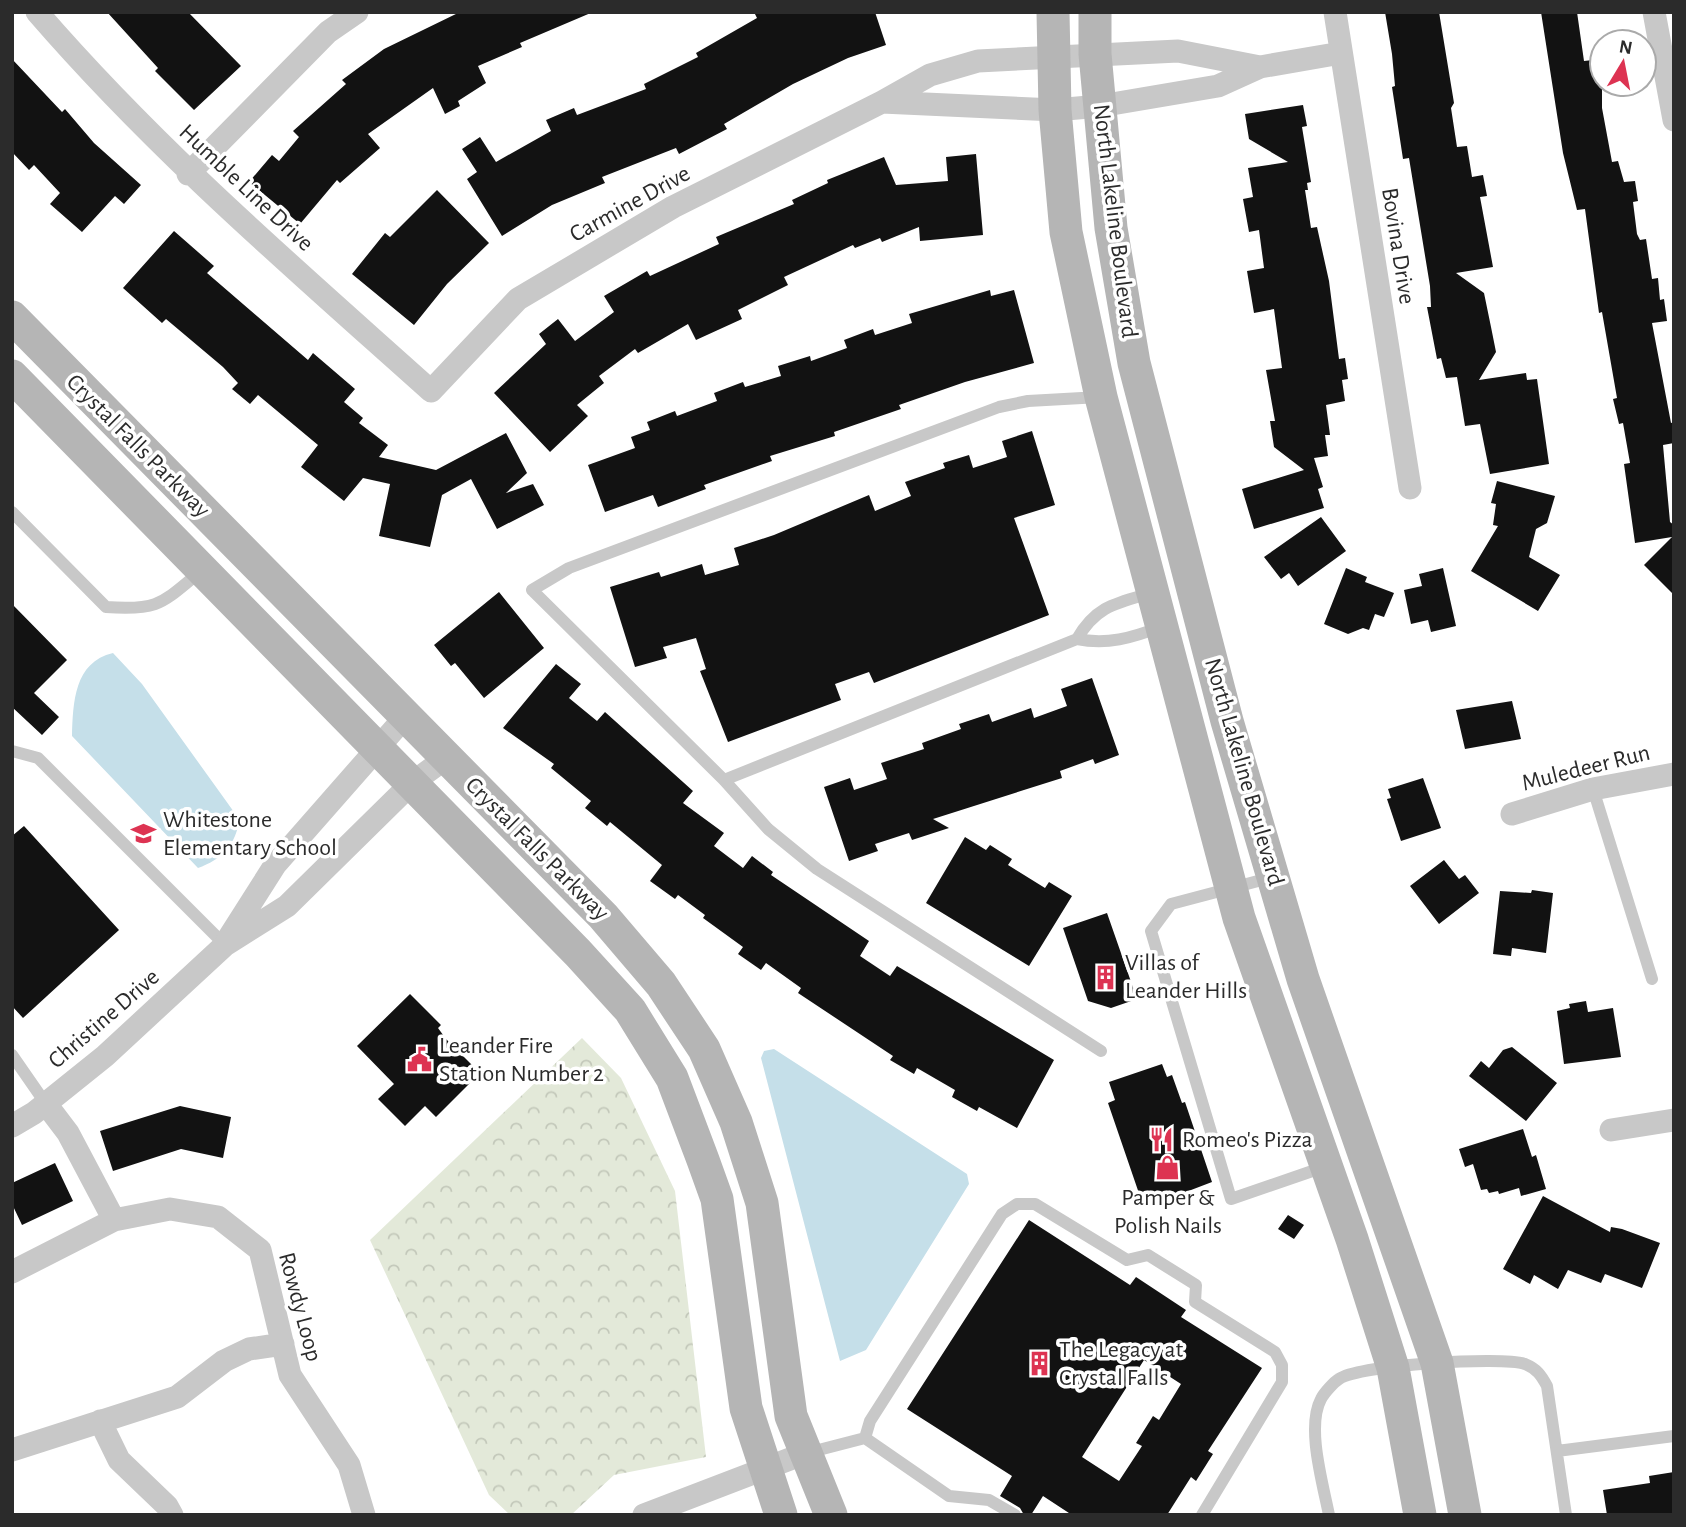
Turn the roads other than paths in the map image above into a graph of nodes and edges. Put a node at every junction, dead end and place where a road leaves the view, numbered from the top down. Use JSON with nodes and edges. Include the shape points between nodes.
{"nodes":[{"id":1,"x":37,"y":12,"type":"edge"},
{"id":2,"x":357,"y":12,"type":"edge"},
{"id":3,"x":1053,"y":12,"type":"edge"},
{"id":4,"x":1095,"y":12,"type":"edge"},
{"id":5,"x":1335,"y":12,"type":"edge"},
{"id":6,"x":1654,"y":12,"type":"edge"},
{"id":7,"x":1341,"y":53,"type":"junction"},
{"id":8,"x":1095,"y":54,"type":"junction"},
{"id":9,"x":1053,"y":55,"type":"junction"},
{"id":10,"x":1260,"y":67,"type":"junction"},
{"id":11,"x":882,"y":102,"type":"junction"},
{"id":12,"x":1100,"y":106,"type":"junction"},
{"id":13,"x":1055,"y":110,"type":"junction"},
{"id":14,"x":1674,"y":120,"type":"edge"},
{"id":15,"x":188,"y":174,"type":"junction"},
{"id":16,"x":12,"y":317,"type":"edge"},
{"id":17,"x":12,"y":376,"type":"edge"},
{"id":18,"x":431,"y":391,"type":"joint"},
{"id":19,"x":1101,"y":397,"type":"junction"},
{"id":20,"x":1410,"y":488,"type":"dead end"},
{"id":21,"x":12,"y":512,"type":"edge"},
{"id":22,"x":203,"y":569,"type":"junction"},
{"id":23,"x":1151,"y":593,"type":"junction"},
{"id":24,"x":1160,"y":627,"type":"junction"},
{"id":25,"x":1077,"y":639,"type":"junction"},
{"id":26,"x":405,"y":717,"type":"junction"},
{"id":27,"x":377,"y":747,"type":"junction"},
{"id":28,"x":12,"y":751,"type":"edge"},
{"id":29,"x":446,"y":758,"type":"junction"},
{"id":30,"x":1674,"y":774,"type":"edge"},
{"id":31,"x":724,"y":780,"type":"junction"},
{"id":32,"x":412,"y":783,"type":"junction"},
{"id":33,"x":1593,"y":789,"type":"junction"},
{"id":34,"x":1512,"y":814,"type":"dead end"},
{"id":35,"x":1274,"y":877,"type":"junction"},
{"id":36,"x":1231,"y":888,"type":"junction"},
{"id":37,"x":225,"y":945,"type":"junction"},
{"id":38,"x":1652,"y":979,"type":"dead end"},
{"id":39,"x":1101,"y":1051,"type":"dead end"},
{"id":40,"x":12,"y":1055,"type":"edge"},
{"id":41,"x":46,"y":1104,"type":"junction"},
{"id":42,"x":1674,"y":1119,"type":"edge"},
{"id":43,"x":12,"y":1126,"type":"edge"},
{"id":44,"x":1611,"y":1130,"type":"dead end"},
{"id":45,"x":1324,"y":1167,"type":"junction"},
{"id":46,"x":114,"y":1220,"type":"junction"},
{"id":47,"x":12,"y":1272,"type":"edge"},
{"id":48,"x":283,"y":1344,"type":"junction"},
{"id":49,"x":1437,"y":1363,"type":"junction"},
{"id":50,"x":1393,"y":1368,"type":"junction"},
{"id":51,"x":100,"y":1422,"type":"junction"},
{"id":52,"x":1674,"y":1436,"type":"edge"},
{"id":53,"x":865,"y":1438,"type":"junction"},
{"id":54,"x":12,"y":1450,"type":"edge"},
{"id":55,"x":1557,"y":1451,"type":"junction"},
{"id":56,"x":803,"y":1454,"type":"junction"},
{"id":57,"x":764,"y":1467,"type":"junction"},
{"id":58,"x":172,"y":1515,"type":"edge"},
{"id":59,"x":364,"y":1515,"type":"edge"},
{"id":60,"x":644,"y":1515,"type":"edge"},
{"id":61,"x":781,"y":1515,"type":"edge"},
{"id":62,"x":831,"y":1515,"type":"edge"},
{"id":63,"x":1015,"y":1515,"type":"edge"},
{"id":64,"x":1202,"y":1515,"type":"edge"},
{"id":65,"x":1329,"y":1515,"type":"edge"},
{"id":66,"x":1420,"y":1515,"type":"edge"},
{"id":67,"x":1465,"y":1515,"type":"edge"},
{"id":68,"x":1566,"y":1515,"type":"edge"}],
"edges":[{"from":1,"to":15,"type":"street","name":"Humble Line Drive"},
{"from":2,"to":15,"type":"street","via":[[328,32]]},
{"from":3,"to":9,"type":"main road","name":"North Lakeline Boulevard"},
{"from":4,"to":8,"type":"main road","name":"North Lakeline Boulevard"},
{"from":5,"to":7,"type":"street","name":"Bovina Drive"},
{"from":6,"to":14,"type":"street"},
{"from":7,"to":10,"type":"street","name":"Carmine Drive"},
{"from":7,"to":20,"type":"street","name":"Bovina Drive"},
{"from":8,"to":9,"type":"street","name":"Carmine Drive"},
{"from":8,"to":10,"type":"street","name":"Carmine Drive","via":[[1178,51]]},
{"from":8,"to":12,"type":"main road","name":"North Lakeline Boulevard"},
{"from":9,"to":11,"type":"street","name":"Carmine Drive","via":[[978,61],[930,75]]},
{"from":9,"to":13,"type":"main road","name":"North Lakeline Boulevard"},
{"from":10,"to":12,"type":"street","name":"Carmine Drive","via":[[1218,86]]},
{"from":11,"to":13,"type":"street","name":"Carmine Drive"},
{"from":11,"to":18,"type":"street","name":"Carmine Drive","via":[[673,207],[518,299]]},
{"from":12,"to":13,"type":"street","name":"Carmine Drive"},
{"from":12,"to":35,"type":"main road","name":"North Lakeline Boulevard","via":[[1111,228],[1133,363],[1227,721]]},
{"from":13,"to":19,"type":"main road","name":"North Lakeline Boulevard","via":[[1066,232]]},
{"from":15,"to":18,"type":"street","name":"Humble Line Drive"},
{"from":16,"to":26,"type":"main road","name":"Crystal Falls Parkway"},
{"from":17,"to":22,"type":"main road","name":"Crystal Falls Parkway"},
{"from":19,"to":23,"type":"main road","name":"North Lakeline Boulevard"},
{"from":19,"to":31,"type":"lane","via":[[999,407],[569,569],[532,590]]},
{"from":21,"to":22,"type":"lane","via":[[106,607],[159,605]]},
{"from":22,"to":27,"type":"main road","name":"Crystal Falls Parkway"},
{"from":23,"to":24,"type":"main road","name":"North Lakeline Boulevard"},
{"from":23,"to":25,"type":"lane","via":[[1090,617]]},
{"from":24,"to":25,"type":"lane","via":[[1132,638],[1099,643]]},
{"from":24,"to":36,"type":"main road","name":"North Lakeline Boulevard"},
{"from":25,"to":31,"type":"lane"},
{"from":26,"to":27,"type":"street","name":"Christine Drive"},
{"from":26,"to":29,"type":"main road","name":"Crystal Falls Parkway"},
{"from":27,"to":32,"type":"main road","name":"Crystal Falls Parkway"},
{"from":27,"to":37,"type":"street","name":"Christine Drive","via":[[275,865]]},
{"from":28,"to":37,"type":"lane","via":[[38,758]]},
{"from":29,"to":32,"type":"street","name":"Christine Drive"},
{"from":29,"to":56,"type":"main road","name":"Crystal Falls Parkway","via":[[603,916],[661,984],[704,1049],[736,1122],[762,1203],[791,1416]]},
{"from":30,"to":33,"type":"street","name":"Muledeer Run"},
{"from":31,"to":39,"type":"lane","via":[[768,829],[817,869]]},
{"from":32,"to":37,"type":"street","name":"Christine Drive","via":[[288,906]]},
{"from":32,"to":57,"type":"main road","name":"Crystal Falls Parkway","via":[[630,1010],[672,1078],[717,1199],[746,1408]]},
{"from":33,"to":34,"type":"street","name":"Muledeer Run"},
{"from":33,"to":38,"type":"lane"},
{"from":35,"to":36,"type":"lane"},
{"from":35,"to":49,"type":"main road","name":"North Lakeline Boulevard","via":[[1303,979]]},
{"from":36,"to":45,"type":"main road","name":"North Lakeline Boulevard"},
{"from":36,"to":45,"type":"lane","via":[[1171,904],[1151,931],[1231,1199]]},
{"from":37,"to":41,"type":"street","name":"Christine Drive"},
{"from":40,"to":41,"type":"lane"},
{"from":41,"to":43,"type":"street","name":"Christine Drive"},
{"from":41,"to":46,"type":"street","via":[[68,1133]]},
{"from":42,"to":44,"type":"street"},
{"from":45,"to":50,"type":"main road","name":"North Lakeline Boulevard"},
{"from":46,"to":47,"type":"street","name":"Rowdy Loop"},
{"from":46,"to":48,"type":"street","name":"Rowdy Loop","via":[[170,1209],[218,1217],[260,1250]]},
{"from":48,"to":51,"type":"street","via":[[249,1349],[224,1361],[177,1397]]},
{"from":48,"to":59,"type":"street","name":"Rowdy Loop","via":[[290,1375],[349,1465]]},
{"from":49,"to":50,"type":"lane"},
{"from":49,"to":55,"type":"lane","via":[[1523,1363],[1539,1371],[1547,1386]]},
{"from":49,"to":67,"type":"main road","name":"North Lakeline Boulevard"},
{"from":50,"to":65,"type":"lane","via":[[1340,1378],[1321,1399],[1315,1427]]},
{"from":50,"to":66,"type":"main road","name":"North Lakeline Boulevard"},
{"from":51,"to":54,"type":"street"},
{"from":51,"to":58,"type":"street","via":[[119,1460]]},
{"from":52,"to":55,"type":"lane"},
{"from":53,"to":56,"type":"lane"},
{"from":53,"to":63,"type":"lane","via":[[949,1496],[989,1500]]},
{"from":53,"to":64,"type":"lane","via":[[870,1421],[1002,1214],[1017,1204],[1035,1204],[1127,1260],[1149,1255],[1196,1285],[1195,1303],[1275,1352],[1282,1365],[1282,1382]]},
{"from":55,"to":68,"type":"lane"},
{"from":56,"to":57,"type":"street"},
{"from":56,"to":62,"type":"main road","name":"Crystal Falls Parkway"},
{"from":57,"to":60,"type":"street"},
{"from":57,"to":61,"type":"main road","name":"Crystal Falls Parkway"}]}
